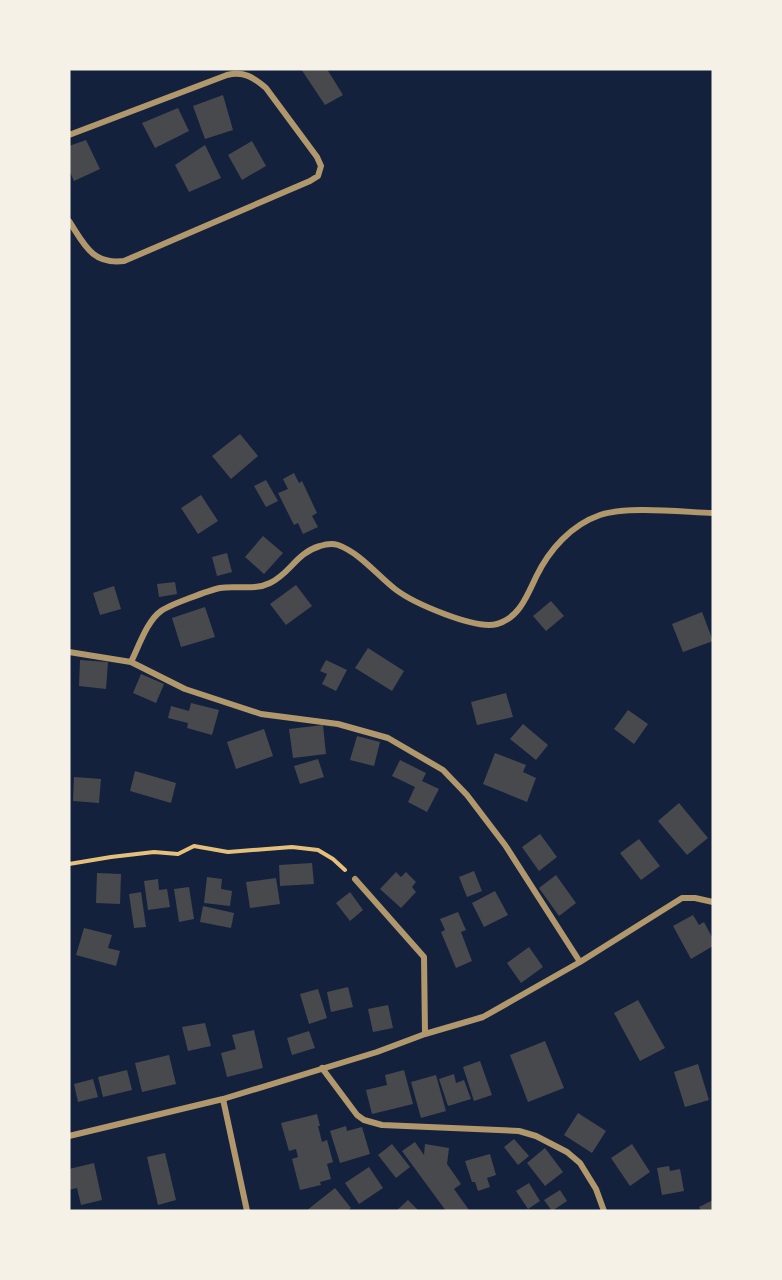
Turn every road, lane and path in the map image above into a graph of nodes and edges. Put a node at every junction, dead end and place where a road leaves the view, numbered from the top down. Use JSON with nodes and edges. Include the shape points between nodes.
{"nodes":[{"id":1,"x":69,"y":135,"type":"edge"},
{"id":2,"x":69,"y":221,"type":"edge"},
{"id":3,"x":713,"y":513,"type":"edge"},
{"id":4,"x":69,"y":652,"type":"edge"},
{"id":5,"x":131,"y":662,"type":"junction"},
{"id":6,"x":69,"y":864,"type":"edge"},
{"id":7,"x":355,"y":879,"type":"joint"},
{"id":8,"x":713,"y":902,"type":"edge"},
{"id":9,"x":580,"y":962,"type":"junction"},
{"id":10,"x":424,"y":1034,"type":"junction"},
{"id":11,"x":322,"y":1068,"type":"junction"},
{"id":12,"x":223,"y":1099,"type":"junction"},
{"id":13,"x":69,"y":1136,"type":"edge"},
{"id":14,"x":248,"y":1210,"type":"edge"},
{"id":15,"x":604,"y":1211,"type":"edge"}],
"edges":[{"from":1,"to":2,"type":"street","via":[[227,75],[245,74],[266,88],[321,166],[318,176],[310,181],[124,261],[96,257]]},
{"from":3,"to":5,"type":"street","via":[[616,511],[598,516],[559,542],[517,611],[488,625],[468,622],[411,600],[337,544],[311,548],[270,584],[220,588],[165,608],[154,616]]},
{"from":4,"to":5,"type":"street"},
{"from":5,"to":9,"type":"street","via":[[185,689],[261,714],[338,724],[388,738],[443,770],[505,846]]},
{"from":6,"to":7,"type":"path","via":[[154,852],[178,854],[194,846],[228,852],[305,847],[333,859]]},
{"from":7,"to":10,"type":"street","via":[[424,957]]},
{"from":8,"to":9,"type":"street","via":[[682,898]]},
{"from":9,"to":10,"type":"street","via":[[483,1017]]},
{"from":10,"to":11,"type":"street"},
{"from":11,"to":12,"type":"street"},
{"from":11,"to":15,"type":"street","via":[[351,1109],[364,1120],[382,1125],[519,1131],[553,1143],[580,1163]]},
{"from":12,"to":13,"type":"street"},
{"from":12,"to":14,"type":"street"}]}
